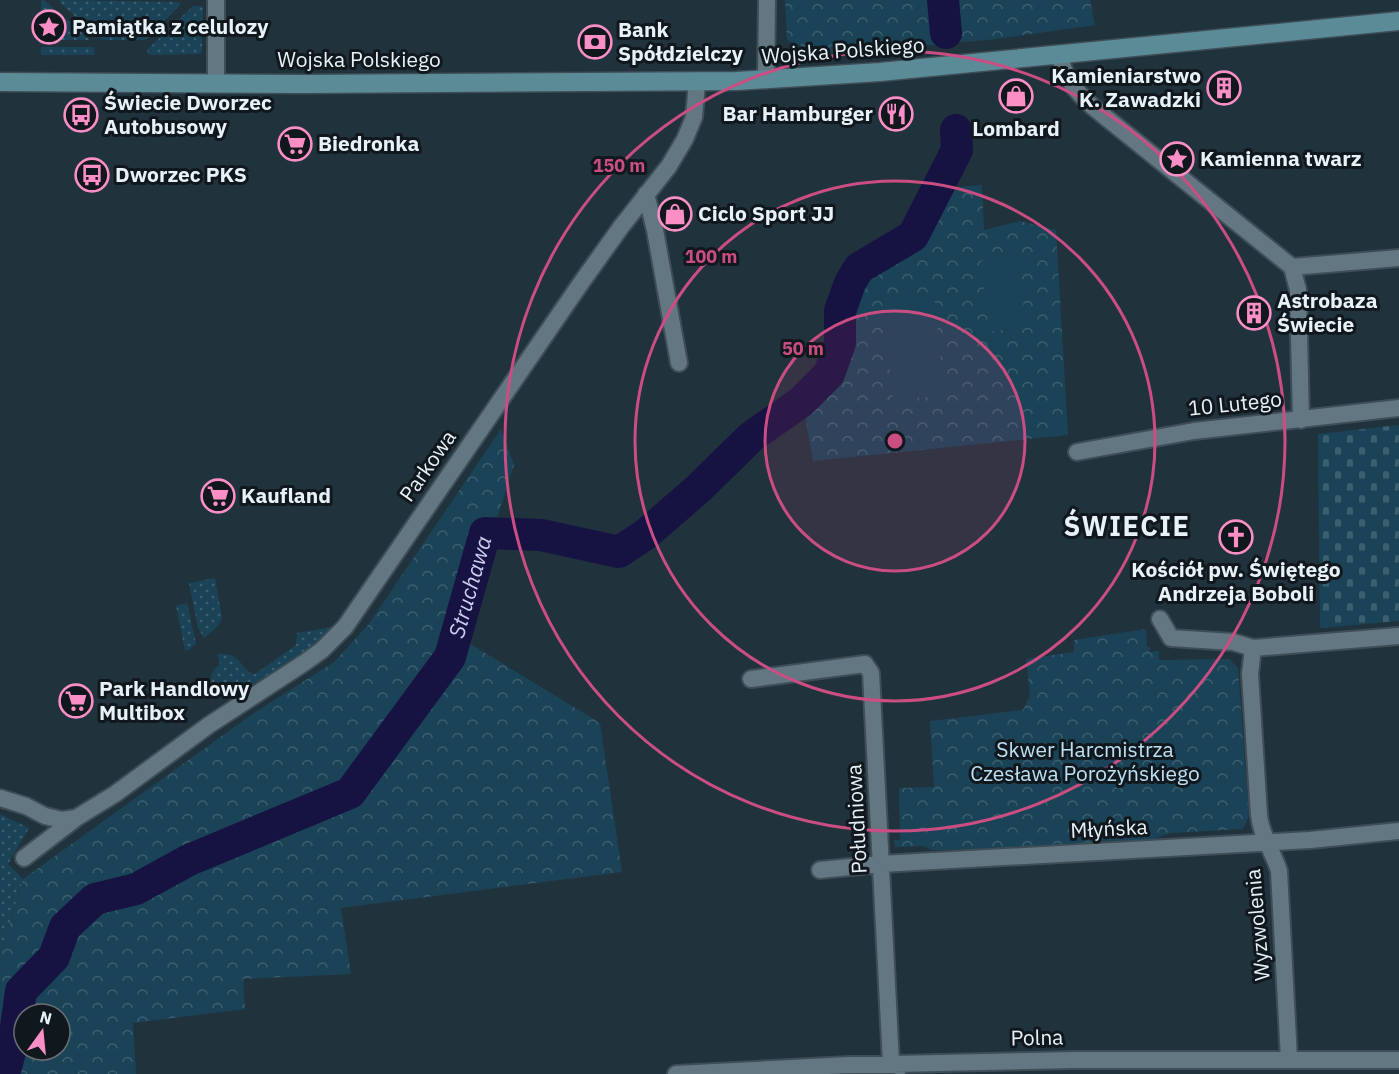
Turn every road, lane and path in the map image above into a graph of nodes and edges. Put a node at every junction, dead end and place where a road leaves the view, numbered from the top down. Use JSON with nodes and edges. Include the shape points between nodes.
{"nodes":[{"id":1,"x":216,"y":0,"type":"edge"},
{"id":2,"x":767,"y":0,"type":"edge"},
{"id":3,"x":1399,"y":21,"type":"edge"},
{"id":4,"x":1059,"y":54,"type":"junction"},
{"id":5,"x":766,"y":80,"type":"junction"},
{"id":6,"x":0,"y":82,"type":"edge"},
{"id":7,"x":697,"y":82,"type":"junction"},
{"id":8,"x":216,"y":83,"type":"junction"},
{"id":9,"x":646,"y":194,"type":"junction"},
{"id":10,"x":1399,"y":258,"type":"edge"},
{"id":11,"x":1292,"y":267,"type":"junction"},
{"id":12,"x":680,"y":363,"type":"dead end"},
{"id":13,"x":1399,"y":408,"type":"edge"},
{"id":14,"x":1301,"y":420,"type":"junction"},
{"id":15,"x":1077,"y":452,"type":"dead end"},
{"id":16,"x":1160,"y":619,"type":"dead end"},
{"id":17,"x":1399,"y":636,"type":"edge"},
{"id":18,"x":1253,"y":648,"type":"junction"},
{"id":19,"x":751,"y":679,"type":"dead end"},
{"id":20,"x":0,"y":798,"type":"edge"},
{"id":21,"x":75,"y":819,"type":"junction"},
{"id":22,"x":1399,"y":831,"type":"edge"},
{"id":23,"x":1266,"y":842,"type":"junction"},
{"id":24,"x":24,"y":858,"type":"dead end"},
{"id":25,"x":882,"y":864,"type":"junction"},
{"id":26,"x":820,"y":870,"type":"dead end"},
{"id":27,"x":1289,"y":1059,"type":"junction"},
{"id":28,"x":1399,"y":1060,"type":"edge"},
{"id":29,"x":891,"y":1064,"type":"junction"},
{"id":30,"x":1382,"y":1067,"type":"edge"},
{"id":31,"x":676,"y":1074,"type":"edge"},
{"id":32,"x":914,"y":1074,"type":"edge"}],
"edges":[{"from":1,"to":8,"type":"street"},
{"from":2,"to":5,"type":"street"},
{"from":3,"to":4,"type":"street","name":"Wojska Polskiego"},
{"from":4,"to":5,"type":"street","name":"Wojska Polskiego"},
{"from":4,"to":11,"type":"street","via":[[1073,86],[1093,107]]},
{"from":5,"to":7,"type":"street","name":"Wojska Polskiego"},
{"from":6,"to":8,"type":"street","name":"Wojska Polskiego"},
{"from":7,"to":8,"type":"street","name":"Wojska Polskiego"},
{"from":7,"to":9,"type":"street","name":"Parkowa","via":[[689,133]]},
{"from":9,"to":12,"type":"street"},
{"from":9,"to":21,"type":"street","name":"Parkowa","via":[[345,627],[304,663],[209,724]]},
{"from":10,"to":11,"type":"street"},
{"from":11,"to":14,"type":"street","via":[[1298,290]]},
{"from":13,"to":14,"type":"street","name":"10 Lutego"},
{"from":14,"to":15,"type":"street","name":"10 Lutego","via":[[1194,431]]},
{"from":16,"to":18,"type":"street","via":[[1171,638],[1233,642]]},
{"from":17,"to":18,"type":"street"},
{"from":18,"to":23,"type":"street","name":"Wyzwolenia","via":[[1250,674],[1259,815]]},
{"from":19,"to":25,"type":"street","name":"Południowa","via":[[866,664],[871,673]]},
{"from":20,"to":21,"type":"street","via":[[53,818]]},
{"from":21,"to":24,"type":"street","name":"Parkowa"},
{"from":22,"to":23,"type":"street","name":"Młyńska"},
{"from":23,"to":25,"type":"street","name":"Młyńska"},
{"from":23,"to":27,"type":"street","name":"Wyzwolenia","via":[[1279,871]]},
{"from":25,"to":26,"type":"street","name":"Młyńska"},
{"from":25,"to":29,"type":"street","name":"Południowa"},
{"from":27,"to":29,"type":"street","name":"Polna"},
{"from":27,"to":30,"type":"street","name":"Polna"},
{"from":28,"to":30,"type":"street","name":"Polna"},
{"from":29,"to":31,"type":"street","name":"Polna"},
{"from":29,"to":32,"type":"street"}]}
